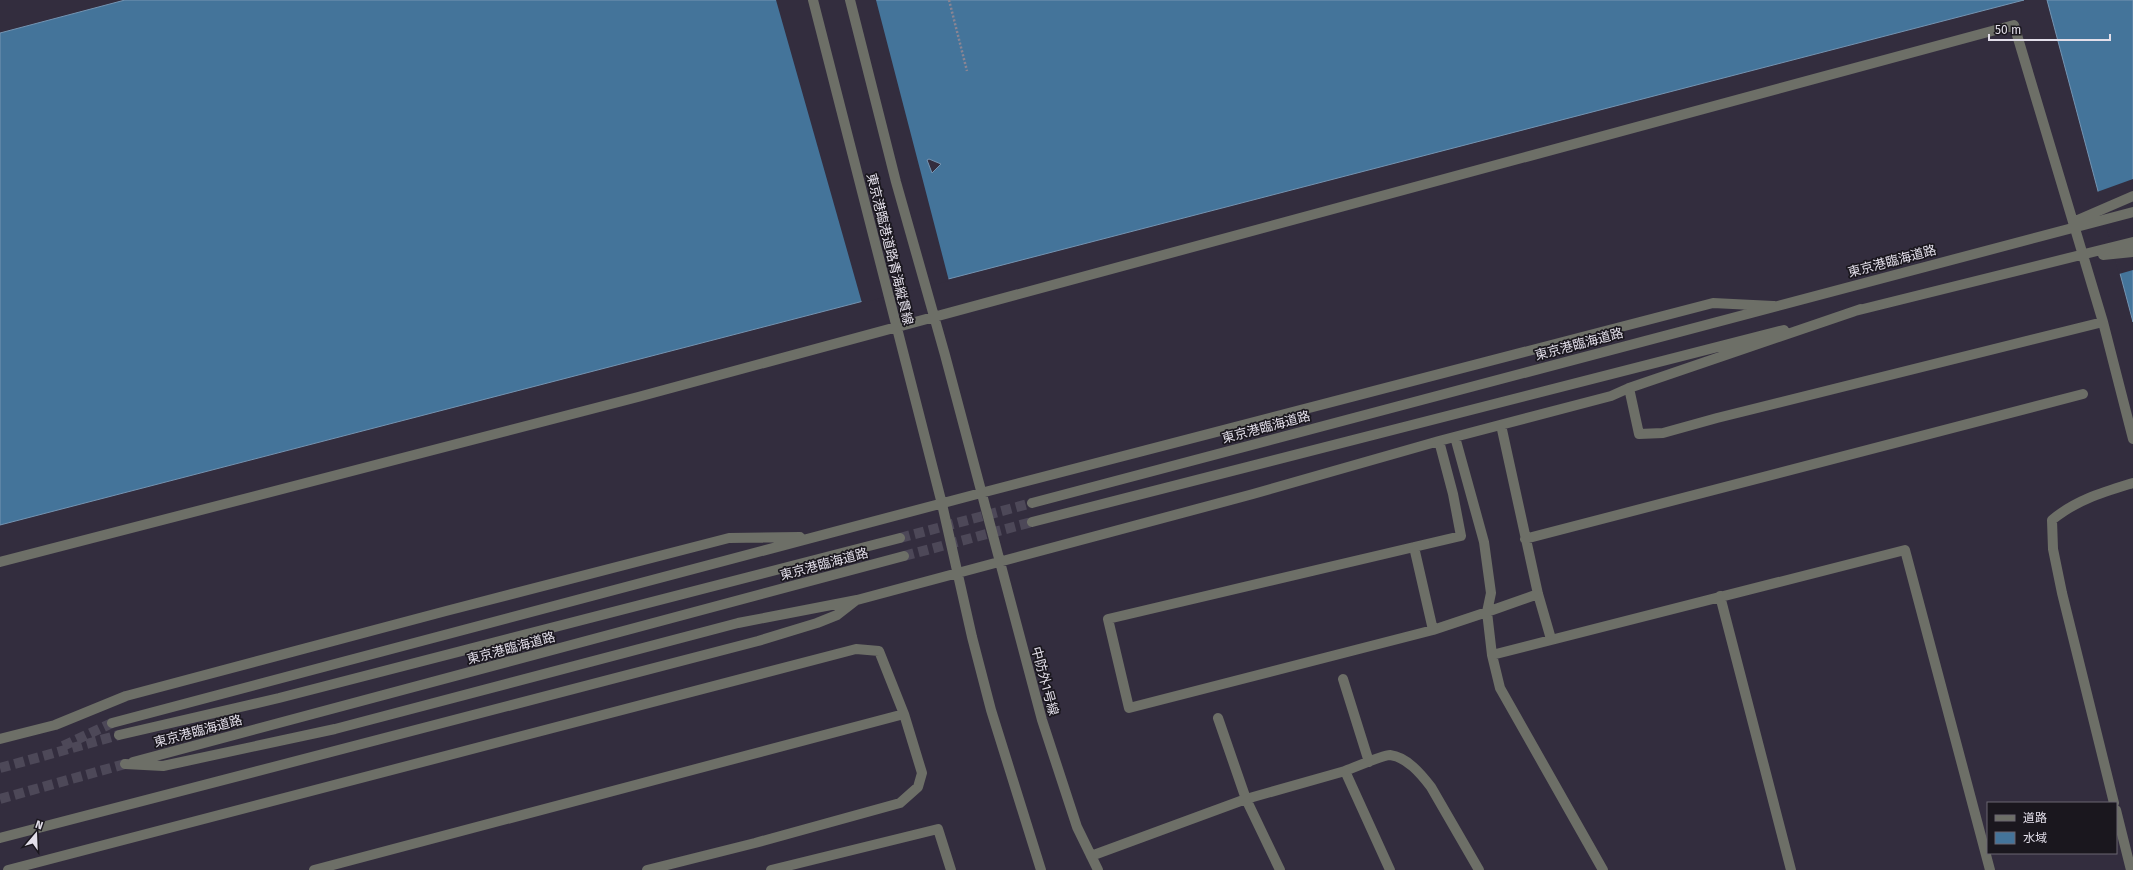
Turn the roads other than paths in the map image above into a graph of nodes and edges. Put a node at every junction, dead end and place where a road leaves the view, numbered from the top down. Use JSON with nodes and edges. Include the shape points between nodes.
{"nodes":[{"id":1,"x":813,"y":0,"type":"edge"},
{"id":2,"x":850,"y":0,"type":"edge"},
{"id":3,"x":2133,"y":196,"type":"edge"},
{"id":4,"x":2133,"y":212,"type":"edge"},
{"id":5,"x":2048,"y":234,"type":"junction"},
{"id":6,"x":2133,"y":242,"type":"edge"},
{"id":7,"x":2133,"y":252,"type":"edge"},
{"id":8,"x":2071,"y":258,"type":"junction"},
{"id":9,"x":1774,"y":306,"type":"junction"},
{"id":10,"x":1861,"y":309,"type":"junction"},
{"id":11,"x":2103,"y":322,"type":"junction"},
{"id":12,"x":1629,"y":388,"type":"junction"},
{"id":13,"x":2083,"y":394,"type":"dead end"},
{"id":14,"x":1501,"y":425,"type":"junction"},
{"id":15,"x":1455,"y":437,"type":"junction"},
{"id":16,"x":2133,"y":439,"type":"edge"},
{"id":17,"x":1439,"y":441,"type":"junction"},
{"id":18,"x":2133,"y":483,"type":"edge"},
{"id":19,"x":981,"y":493,"type":"junction"},
{"id":20,"x":1032,"y":503,"type":"tunnel mouth"},
{"id":21,"x":942,"y":504,"type":"junction"},
{"id":22,"x":1032,"y":522,"type":"tunnel mouth"},
{"id":23,"x":817,"y":537,"type":"junction"},
{"id":24,"x":900,"y":538,"type":"tunnel mouth"},
{"id":25,"x":1525,"y":539,"type":"junction"},
{"id":26,"x":1414,"y":547,"type":"junction"},
{"id":27,"x":904,"y":556,"type":"tunnel mouth"},
{"id":28,"x":0,"y":562,"type":"edge"},
{"id":29,"x":999,"y":562,"type":"junction"},
{"id":30,"x":958,"y":573,"type":"junction"},
{"id":31,"x":1538,"y":594,"type":"junction"},
{"id":32,"x":1720,"y":596,"type":"junction"},
{"id":33,"x":857,"y":600,"type":"junction"},
{"id":34,"x":1487,"y":612,"type":"junction"},
{"id":35,"x":1433,"y":630,"type":"junction"},
{"id":36,"x":1551,"y":639,"type":"junction"},
{"id":37,"x":1492,"y":655,"type":"junction"},
{"id":38,"x":1343,"y":679,"type":"dead end"},
{"id":39,"x":904,"y":714,"type":"junction"},
{"id":40,"x":1218,"y":718,"type":"dead end"},
{"id":41,"x":112,"y":723,"type":"tunnel mouth"},
{"id":42,"x":119,"y":735,"type":"tunnel mouth"},
{"id":43,"x":0,"y":739,"type":"edge"},
{"id":44,"x":1369,"y":762,"type":"junction"},
{"id":45,"x":1345,"y":771,"type":"junction"},
{"id":46,"x":1246,"y":799,"type":"junction"},
{"id":47,"x":2114,"y":802,"type":"edge"},
{"id":48,"x":2117,"y":814,"type":"edge"},
{"id":49,"x":0,"y":838,"type":"edge"},
{"id":50,"x":1091,"y":856,"type":"junction"},
{"id":51,"x":8,"y":870,"type":"edge"},
{"id":52,"x":314,"y":870,"type":"edge"},
{"id":53,"x":647,"y":870,"type":"edge"},
{"id":54,"x":771,"y":870,"type":"edge"},
{"id":55,"x":951,"y":870,"type":"edge"},
{"id":56,"x":1041,"y":870,"type":"edge"},
{"id":57,"x":1098,"y":870,"type":"edge"},
{"id":58,"x":1280,"y":870,"type":"edge"},
{"id":59,"x":1390,"y":870,"type":"edge"},
{"id":60,"x":1479,"y":870,"type":"edge"},
{"id":61,"x":1603,"y":870,"type":"edge"},
{"id":62,"x":1791,"y":870,"type":"edge"},
{"id":63,"x":1990,"y":870,"type":"edge"},
{"id":64,"x":2131,"y":870,"type":"edge"}],
"edges":[{"from":1,"to":21,"type":"street","name":"東京港臨港道路青海縦貫線"},
{"from":2,"to":19,"type":"street","name":"東京港臨港道路青海縦貫線","via":[[896,182]]},
{"from":3,"to":5,"type":"street"},
{"from":4,"to":5,"type":"street","name":"東京港臨海道路"},
{"from":5,"to":9,"type":"street","name":"東京港臨海道路"},
{"from":6,"to":8,"type":"street"},
{"from":7,"to":8,"type":"street"},
{"from":8,"to":10,"type":"street"},
{"from":9,"to":19,"type":"street","via":[[1713,303]]},
{"from":9,"to":20,"type":"street","name":"東京港臨海道路"},
{"from":10,"to":12,"type":"street"},
{"from":10,"to":22,"type":"street"},
{"from":11,"to":12,"type":"street","via":[[1664,433],[1639,434]]},
{"from":11,"to":16,"type":"street"},
{"from":11,"to":28,"type":"street","via":[[2014,25],[653,392]]},
{"from":12,"to":14,"type":"street","via":[[1611,396]]},
{"from":13,"to":25,"type":"street"},
{"from":14,"to":15,"type":"street"},
{"from":14,"to":25,"type":"street"},
{"from":15,"to":17,"type":"street"},
{"from":15,"to":34,"type":"street","via":[[1484,542],[1491,593]]},
{"from":17,"to":26,"type":"street","via":[[1461,536]]},
{"from":17,"to":29,"type":"street"},
{"from":18,"to":47,"type":"street","via":[[2067,507],[2052,520],[2053,549],[2062,593]]},
{"from":19,"to":21,"type":"street"},
{"from":19,"to":29,"type":"street","name":"中防外1号線"},
{"from":21,"to":23,"type":"street"},
{"from":21,"to":30,"type":"street"},
{"from":23,"to":41,"type":"street"},
{"from":23,"to":43,"type":"street","via":[[730,538],[126,696],[55,724]]},
{"from":24,"to":42,"type":"street","name":"東京港臨海道路","via":[[279,698]]},
{"from":25,"to":31,"type":"street"},
{"from":26,"to":35,"type":"street"},
{"from":26,"to":35,"type":"street","via":[[1108,619],[1129,708]]},
{"from":27,"to":33,"type":"street","name":"東京港臨海道路","via":[[125,764],[164,766],[335,729],[738,623]]},
{"from":29,"to":30,"type":"street"},
{"from":29,"to":50,"type":"street","name":"中防外1号線","via":[[1056,764]]},
{"from":30,"to":33,"type":"street"},
{"from":30,"to":56,"type":"street","via":[[991,710]]},
{"from":31,"to":34,"type":"street"},
{"from":31,"to":36,"type":"street"},
{"from":32,"to":36,"type":"street"},
{"from":32,"to":62,"type":"street"},
{"from":32,"to":63,"type":"street","via":[[1905,550]]},
{"from":33,"to":49,"type":"street","via":[[837,615],[758,641]]},
{"from":34,"to":35,"type":"street"},
{"from":34,"to":37,"type":"street"},
{"from":36,"to":37,"type":"street"},
{"from":37,"to":61,"type":"street","via":[[1500,688]]},
{"from":38,"to":44,"type":"street"},
{"from":39,"to":51,"type":"street","via":[[879,651],[856,649]]},
{"from":39,"to":52,"type":"street"},
{"from":39,"to":53,"type":"street","via":[[922,773],[918,787],[900,803]]},
{"from":40,"to":46,"type":"street"},
{"from":44,"to":45,"type":"street"},
{"from":44,"to":60,"type":"street","via":[[1389,755],[1405,760],[1422,775]]},
{"from":45,"to":46,"type":"street"},
{"from":45,"to":59,"type":"street"},
{"from":46,"to":50,"type":"street"},
{"from":46,"to":58,"type":"street"},
{"from":48,"to":64,"type":"street"},
{"from":50,"to":57,"type":"street","name":"中防外1号線"},
{"from":54,"to":55,"type":"street","via":[[938,829]]}]}
